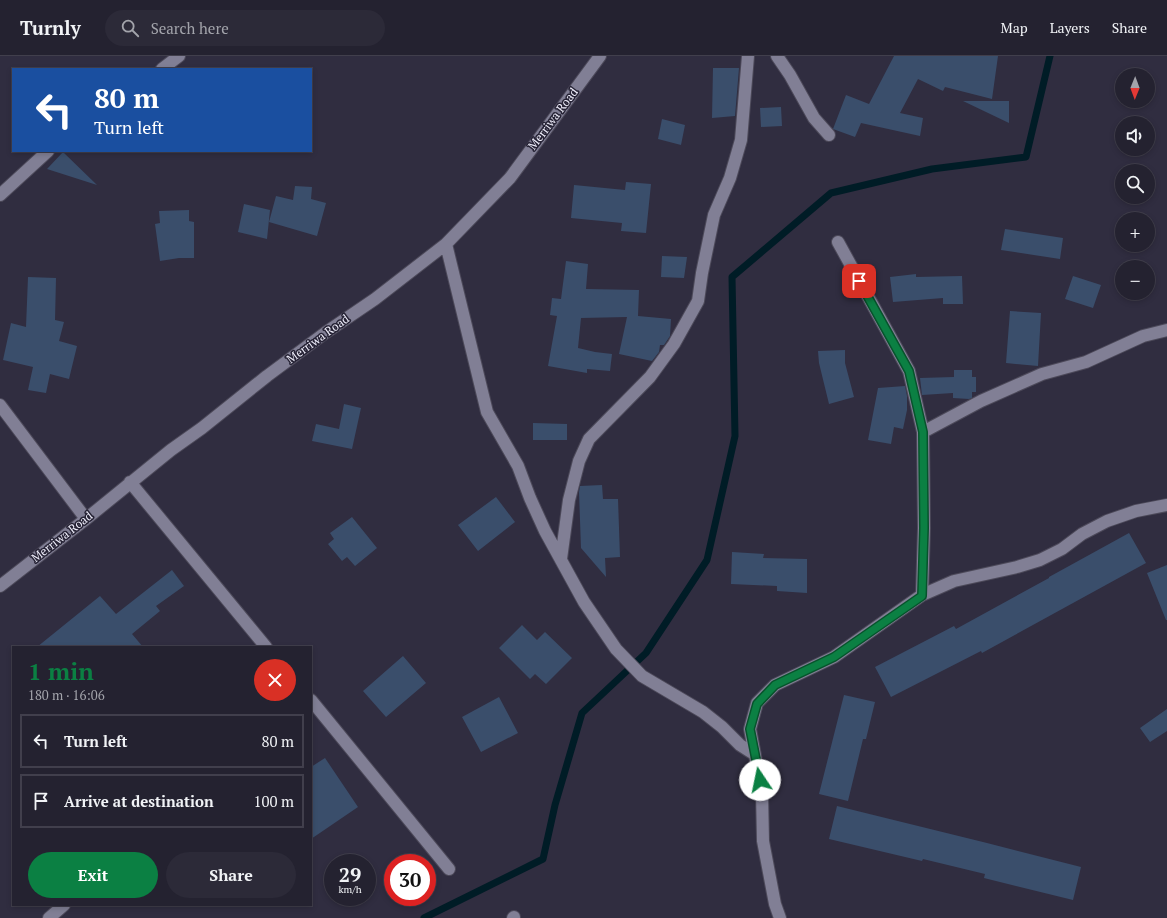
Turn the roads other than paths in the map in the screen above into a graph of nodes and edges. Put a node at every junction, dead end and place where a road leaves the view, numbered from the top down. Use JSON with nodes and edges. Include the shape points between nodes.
{"nodes":[{"id":1,"x":179,"y":56,"type":"edge"},
{"id":2,"x":600,"y":56,"type":"edge"},
{"id":3,"x":748,"y":56,"type":"edge"},
{"id":4,"x":777,"y":56,"type":"edge"},
{"id":5,"x":163,"y":68,"type":"edge"},
{"id":6,"x":829,"y":135,"type":"dead end"},
{"id":7,"x":47,"y":152,"type":"edge"},
{"id":8,"x":0,"y":196,"type":"edge"},
{"id":9,"x":838,"y":242,"type":"dead end"},
{"id":10,"x":446,"y":244,"type":"junction"},
{"id":11,"x":1167,"y":330,"type":"edge"},
{"id":12,"x":0,"y":405,"type":"edge"},
{"id":13,"x":923,"y":432,"type":"junction"},
{"id":14,"x":130,"y":482,"type":"junction"},
{"id":15,"x":1166,"y":502,"type":"edge"},
{"id":16,"x":86,"y":519,"type":"junction"},
{"id":17,"x":561,"y":559,"type":"junction"},
{"id":18,"x":0,"y":586,"type":"edge"},
{"id":19,"x":922,"y":596,"type":"junction"},
{"id":20,"x":265,"y":646,"type":"edge"},
{"id":21,"x":313,"y":708,"type":"edge"},
{"id":22,"x":754,"y":754,"type":"junction"},
{"id":23,"x":449,"y":869,"type":"dead end"},
{"id":24,"x":775,"y":904,"type":"junction"},
{"id":25,"x":63,"y":906,"type":"edge"},
{"id":26,"x":49,"y":918,"type":"edge"},
{"id":27,"x":771,"y":918,"type":"edge"},
{"id":28,"x":780,"y":918,"type":"edge"}],
"edges":[{"from":1,"to":5,"type":"street"},
{"from":2,"to":10,"type":"street","name":"Merriwa Road","via":[[510,178]]},
{"from":3,"to":17,"type":"street","via":[[741,140],[730,178],[714,215],[698,301],[674,344],[650,377],[589,439],[579,461],[569,500]]},
{"from":4,"to":6,"type":"street","via":[[814,118]]},
{"from":7,"to":8,"type":"street"},
{"from":9,"to":13,"type":"street","via":[[909,371]]},
{"from":10,"to":14,"type":"street","name":"Merriwa Road","via":[[375,299],[267,376]]},
{"from":10,"to":17,"type":"street","via":[[487,412],[518,466],[545,531]]},
{"from":11,"to":13,"type":"street","via":[[1143,336],[1086,362],[1042,374],[981,401]]},
{"from":12,"to":16,"type":"street"},
{"from":13,"to":19,"type":"street"},
{"from":14,"to":16,"type":"street","name":"Merriwa Road"},
{"from":14,"to":20,"type":"street"},
{"from":15,"to":19,"type":"street","via":[[1107,521],[1040,560],[954,582]]},
{"from":16,"to":18,"type":"street","name":"Merriwa Road"},
{"from":17,"to":22,"type":"street","via":[[584,602],[616,648],[642,676],[703,712]]},
{"from":19,"to":22,"type":"street","via":[[834,657],[775,685],[757,704],[750,729]]},
{"from":21,"to":23,"type":"street"},
{"from":22,"to":24,"type":"street","via":[[762,793],[763,842]]},
{"from":24,"to":27,"type":"street"},
{"from":24,"to":28,"type":"street"},
{"from":25,"to":26,"type":"street"}]}
